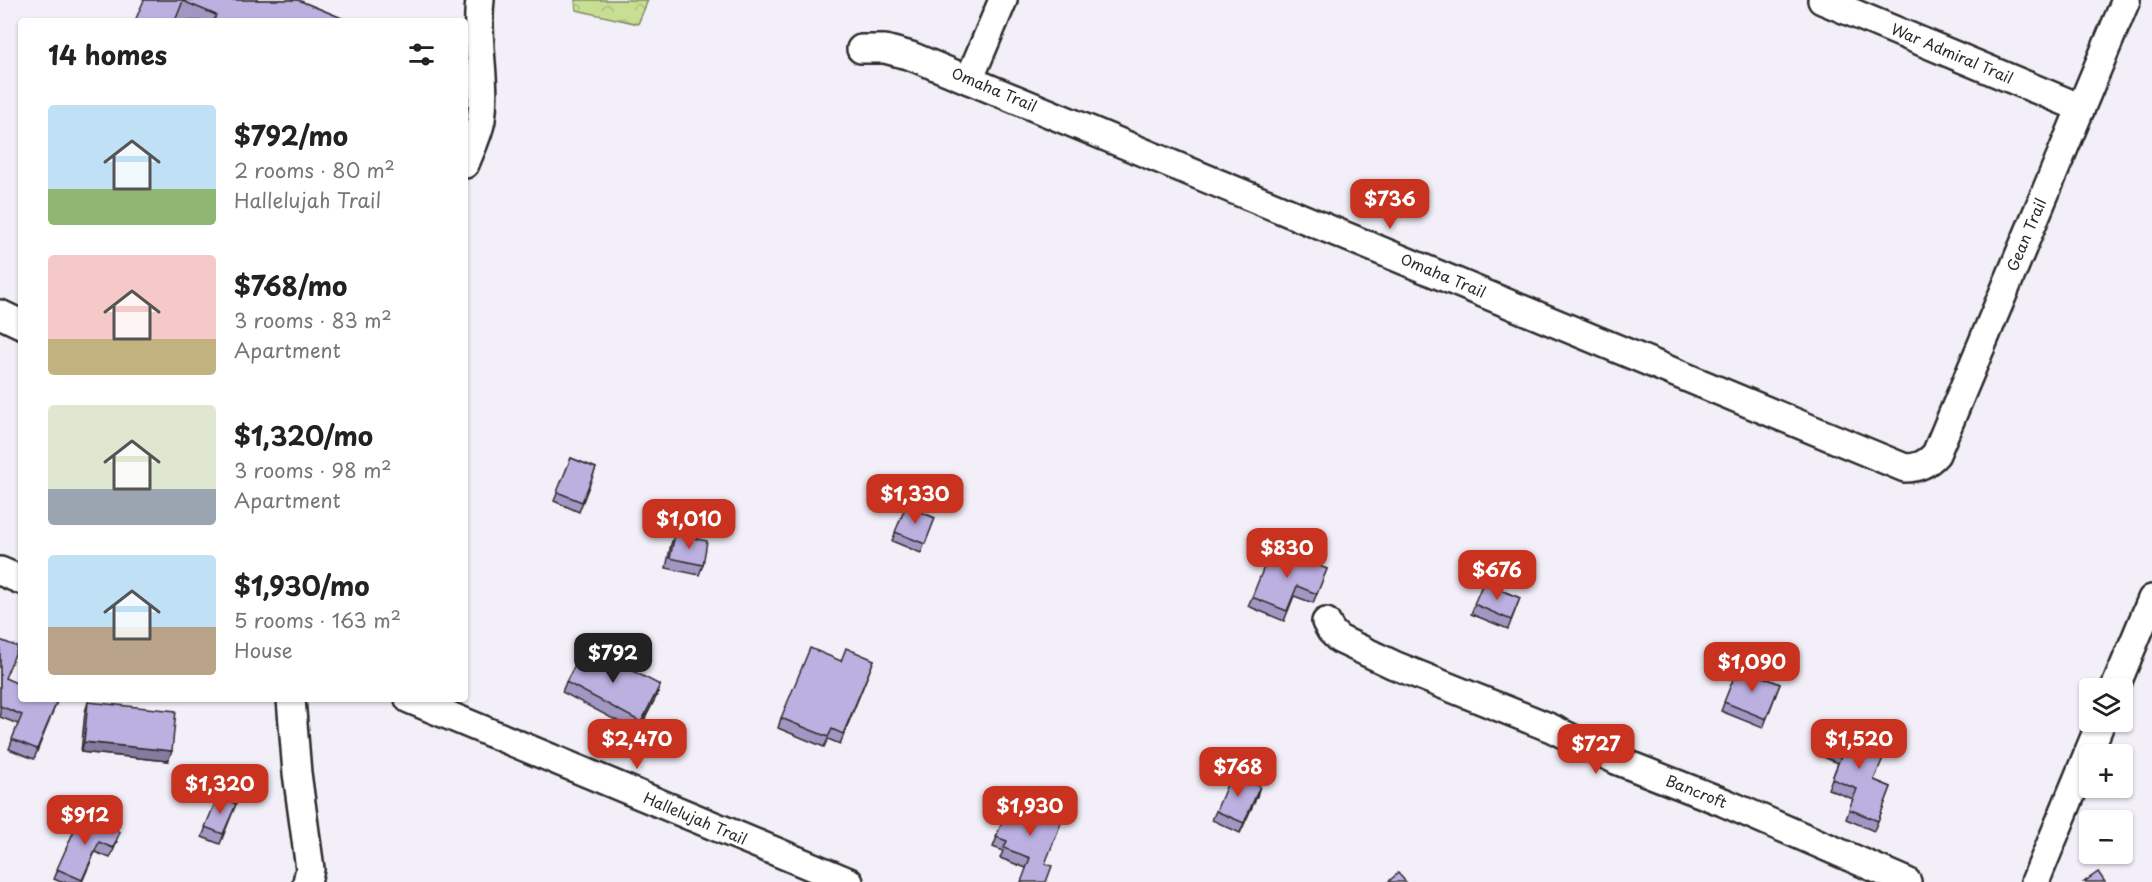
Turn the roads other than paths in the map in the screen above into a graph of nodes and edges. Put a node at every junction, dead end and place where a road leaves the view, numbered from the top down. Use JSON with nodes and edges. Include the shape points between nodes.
{"nodes":[{"id":1,"x":480,"y":0,"type":"edge"},
{"id":2,"x":1003,"y":0,"type":"edge"},
{"id":3,"x":1822,"y":0,"type":"edge"},
{"id":4,"x":2126,"y":0,"type":"edge"},
{"id":5,"x":861,"y":49,"type":"dead end"},
{"id":6,"x":969,"y":80,"type":"junction"},
{"id":7,"x":2081,"y":108,"type":"junction"},
{"id":8,"x":468,"y":157,"type":"edge"},
{"id":9,"x":0,"y":314,"type":"edge"},
{"id":10,"x":18,"y":323,"type":"edge"},
{"id":11,"x":1923,"y":465,"type":"joint"},
{"id":12,"x":0,"y":572,"type":"edge"},
{"id":13,"x":18,"y":579,"type":"edge"},
{"id":14,"x":2150,"y":608,"type":"edge"},
{"id":15,"x":1326,"y":622,"type":"dead end"},
{"id":16,"x":2119,"y":678,"type":"edge"},
{"id":17,"x":291,"y":702,"type":"edge"},
{"id":18,"x":416,"y":702,"type":"edge"},
{"id":19,"x":2097,"y":732,"type":"edge"},
{"id":20,"x":308,"y":882,"type":"edge"},
{"id":21,"x":849,"y":882,"type":"edge"},
{"id":22,"x":1907,"y":882,"type":"edge"},
{"id":23,"x":2035,"y":882,"type":"edge"}],
"edges":[{"from":1,"to":8,"type":"street","via":[[481,120]]},
{"from":2,"to":6,"type":"street"},
{"from":3,"to":7,"type":"street","name":"War Admiral Trail"},
{"from":4,"to":7,"type":"street","name":"Gean Trail"},
{"from":5,"to":6,"type":"street","name":"Omaha Trail","via":[[901,52]]},
{"from":6,"to":11,"type":"street","name":"Omaha Trail","via":[[1905,468]]},
{"from":7,"to":11,"type":"street","name":"Gean Trail","via":[[1935,454]]},
{"from":9,"to":10,"type":"street"},
{"from":12,"to":13,"type":"street"},
{"from":14,"to":16,"type":"street"},
{"from":15,"to":22,"type":"street","name":"Bancroft","via":[[1339,639],[1394,665],[1551,728],[1616,760]]},
{"from":17,"to":20,"type":"street","via":[[310,869]]},
{"from":18,"to":21,"type":"street","name":"Hallelujah Trail"},
{"from":19,"to":23,"type":"street"}]}
